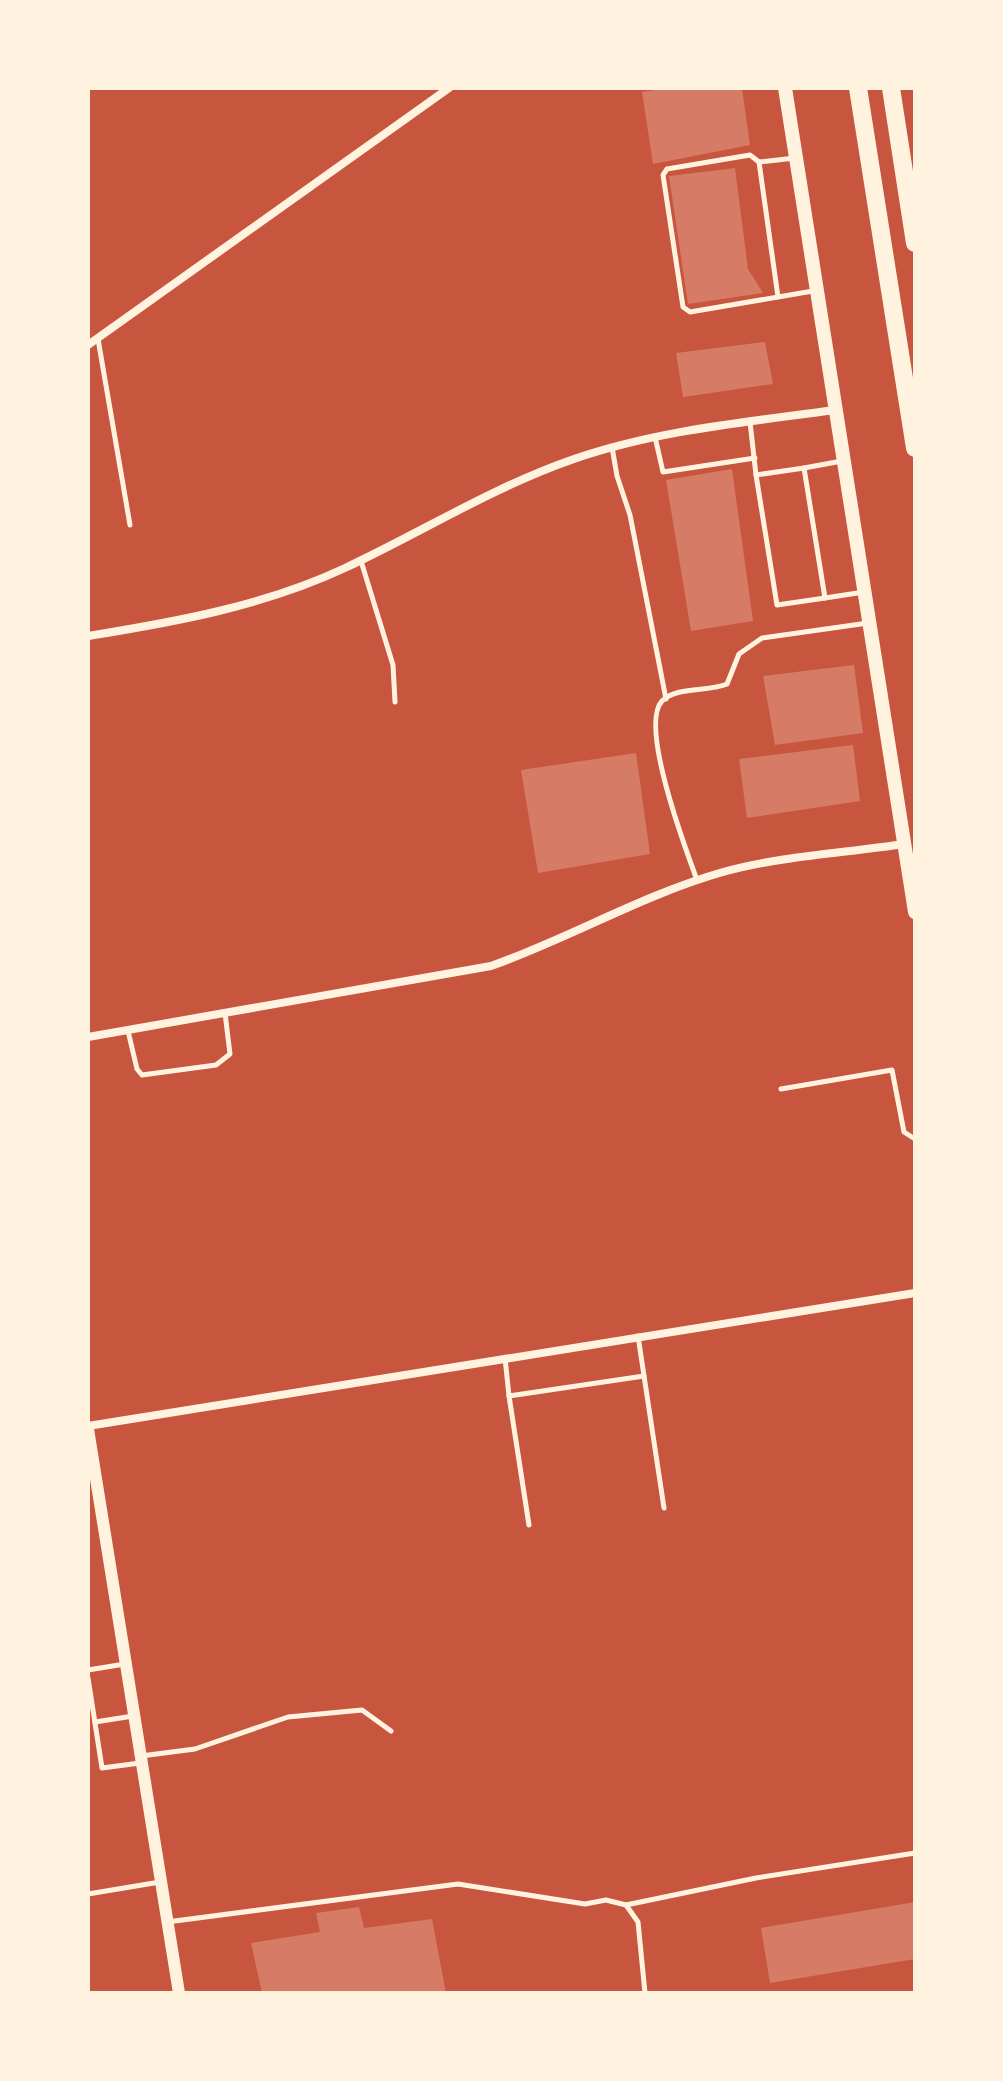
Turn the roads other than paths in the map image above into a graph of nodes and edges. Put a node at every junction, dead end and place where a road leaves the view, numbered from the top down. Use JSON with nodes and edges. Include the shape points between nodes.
{"nodes":[{"id":1,"x":449,"y":88,"type":"edge"},
{"id":2,"x":785,"y":88,"type":"edge"},
{"id":3,"x":858,"y":88,"type":"edge"},
{"id":4,"x":891,"y":88,"type":"edge"},
{"id":5,"x":796,"y":157,"type":"junction"},
{"id":6,"x":759,"y":162,"type":"junction"},
{"id":7,"x":915,"y":243,"type":"edge"},
{"id":8,"x":817,"y":291,"type":"junction"},
{"id":9,"x":778,"y":297,"type":"junction"},
{"id":10,"x":97,"y":338,"type":"junction"},
{"id":11,"x":88,"y":345,"type":"edge"},
{"id":12,"x":835,"y":410,"type":"junction"},
{"id":13,"x":750,"y":422,"type":"junction"},
{"id":14,"x":655,"y":437,"type":"junction"},
{"id":15,"x":612,"y":447,"type":"junction"},
{"id":16,"x":915,"y":448,"type":"edge"},
{"id":17,"x":755,"y":458,"type":"junction"},
{"id":18,"x":843,"y":461,"type":"junction"},
{"id":19,"x":804,"y":468,"type":"junction"},
{"id":20,"x":756,"y":475,"type":"junction"},
{"id":21,"x":130,"y":525,"type":"dead end"},
{"id":22,"x":361,"y":560,"type":"junction"},
{"id":23,"x":864,"y":592,"type":"junction"},
{"id":24,"x":825,"y":598,"type":"junction"},
{"id":25,"x":869,"y":623,"type":"junction"},
{"id":26,"x":88,"y":636,"type":"edge"},
{"id":27,"x":666,"y":699,"type":"junction"},
{"id":28,"x":395,"y":702,"type":"dead end"},
{"id":29,"x":904,"y":844,"type":"junction"},
{"id":30,"x":697,"y":880,"type":"junction"},
{"id":31,"x":915,"y":912,"type":"edge"},
{"id":32,"x":225,"y":1013,"type":"junction"},
{"id":33,"x":128,"y":1030,"type":"junction"},
{"id":34,"x":88,"y":1037,"type":"edge"},
{"id":35,"x":781,"y":1089,"type":"dead end"},
{"id":36,"x":915,"y":1139,"type":"edge"},
{"id":37,"x":915,"y":1293,"type":"edge"},
{"id":38,"x":637,"y":1335,"type":"junction"},
{"id":39,"x":504,"y":1357,"type":"junction"},
{"id":40,"x":644,"y":1376,"type":"junction"},
{"id":41,"x":509,"y":1396,"type":"junction"},
{"id":42,"x":88,"y":1428,"type":"edge"},
{"id":43,"x":664,"y":1508,"type":"dead end"},
{"id":44,"x":529,"y":1525,"type":"dead end"},
{"id":45,"x":125,"y":1664,"type":"junction"},
{"id":46,"x":88,"y":1670,"type":"edge"},
{"id":47,"x":88,"y":1678,"type":"edge"},
{"id":48,"x":133,"y":1716,"type":"junction"},
{"id":49,"x":95,"y":1722,"type":"junction"},
{"id":50,"x":391,"y":1731,"type":"dead end"},
{"id":51,"x":140,"y":1759,"type":"junction"},
{"id":52,"x":915,"y":1853,"type":"edge"},
{"id":53,"x":160,"y":1882,"type":"junction"},
{"id":54,"x":88,"y":1894,"type":"edge"},
{"id":55,"x":626,"y":1905,"type":"junction"},
{"id":56,"x":166,"y":1922,"type":"junction"},
{"id":57,"x":179,"y":1993,"type":"edge"},
{"id":58,"x":645,"y":1993,"type":"edge"}],
"edges":[{"from":1,"to":10,"type":"street"},
{"from":2,"to":5,"type":"main road"},
{"from":3,"to":16,"type":"highway"},
{"from":4,"to":7,"type":"highway"},
{"from":5,"to":6,"type":"lane"},
{"from":5,"to":8,"type":"main road"},
{"from":6,"to":9,"type":"lane"},
{"from":6,"to":9,"type":"lane","via":[[750,155],[667,169],[663,175],[683,307],[690,312]]},
{"from":8,"to":9,"type":"lane"},
{"from":8,"to":12,"type":"main road"},
{"from":10,"to":11,"type":"street"},
{"from":10,"to":21,"type":"lane"},
{"from":12,"to":13,"type":"street"},
{"from":12,"to":18,"type":"main road"},
{"from":13,"to":14,"type":"street"},
{"from":13,"to":17,"type":"lane"},
{"from":14,"to":15,"type":"street"},
{"from":14,"to":17,"type":"lane","via":[[663,472]]},
{"from":15,"to":22,"type":"street","via":[[501,487]]},
{"from":15,"to":27,"type":"lane"},
{"from":17,"to":20,"type":"lane"},
{"from":18,"to":19,"type":"lane"},
{"from":18,"to":23,"type":"main road"},
{"from":19,"to":20,"type":"lane"},
{"from":19,"to":24,"type":"lane"},
{"from":20,"to":24,"type":"lane","via":[[777,605]]},
{"from":22,"to":26,"type":"street","via":[[260,601]]},
{"from":22,"to":28,"type":"lane","via":[[393,665]]},
{"from":23,"to":24,"type":"lane"},
{"from":23,"to":25,"type":"main road"},
{"from":25,"to":27,"type":"lane","via":[[762,638],[739,654],[727,684]]},
{"from":25,"to":29,"type":"main road"},
{"from":27,"to":30,"type":"lane","via":[[655,715],[656,730],[676,823]]},
{"from":29,"to":30,"type":"street","via":[[777,862]]},
{"from":29,"to":31,"type":"main road"},
{"from":30,"to":32,"type":"street","via":[[491,966]]},
{"from":32,"to":33,"type":"street"},
{"from":32,"to":33,"type":"lane","via":[[230,1054],[216,1065],[142,1075]]},
{"from":33,"to":34,"type":"street"},
{"from":35,"to":36,"type":"lane","via":[[892,1070],[904,1132]]},
{"from":37,"to":38,"type":"street"},
{"from":38,"to":39,"type":"street"},
{"from":38,"to":40,"type":"lane"},
{"from":39,"to":41,"type":"lane"},
{"from":39,"to":42,"type":"street"},
{"from":40,"to":41,"type":"lane"},
{"from":40,"to":43,"type":"lane"},
{"from":41,"to":44,"type":"lane"},
{"from":42,"to":45,"type":"street"},
{"from":45,"to":46,"type":"lane"},
{"from":45,"to":48,"type":"street"},
{"from":47,"to":49,"type":"lane"},
{"from":48,"to":49,"type":"lane"},
{"from":48,"to":51,"type":"street"},
{"from":49,"to":51,"type":"lane","via":[[102,1768]]},
{"from":50,"to":51,"type":"lane","via":[[362,1710],[288,1717],[195,1749]]},
{"from":51,"to":53,"type":"street"},
{"from":52,"to":55,"type":"lane"},
{"from":53,"to":54,"type":"lane"},
{"from":53,"to":56,"type":"street"},
{"from":55,"to":56,"type":"lane","via":[[606,1900],[585,1904],[458,1884]]},
{"from":55,"to":58,"type":"lane","via":[[638,1922]]},
{"from":56,"to":57,"type":"street"}]}
